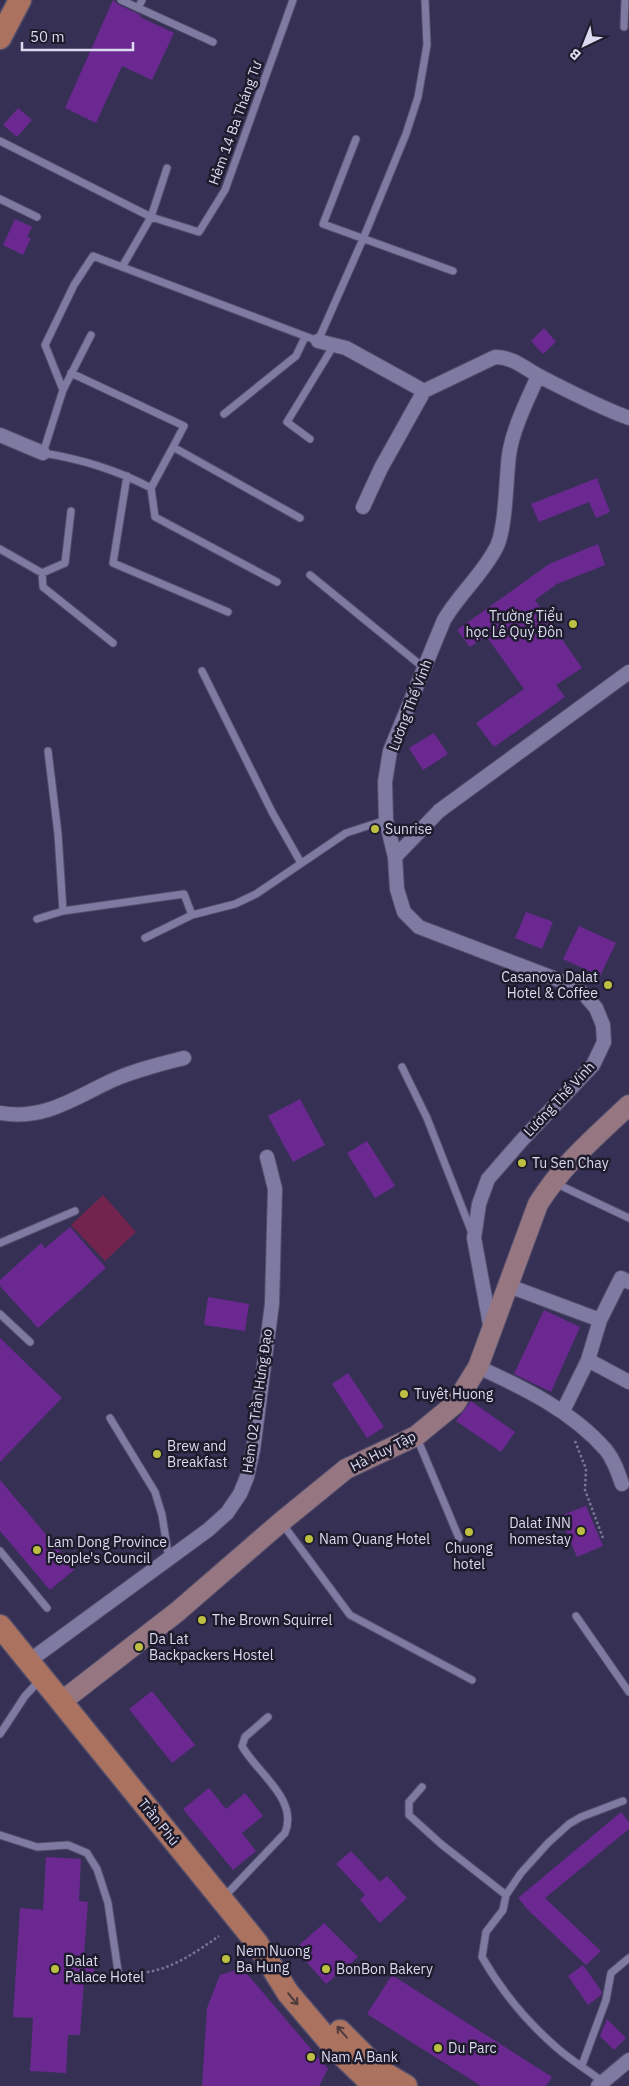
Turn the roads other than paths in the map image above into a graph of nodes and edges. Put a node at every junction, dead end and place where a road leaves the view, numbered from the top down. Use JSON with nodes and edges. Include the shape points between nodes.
{"nodes":[{"id":1,"x":20,"y":0,"type":"edge"},
{"id":2,"x":121,"y":0,"type":"edge"},
{"id":3,"x":142,"y":0,"type":"edge"},
{"id":4,"x":293,"y":0,"type":"edge"},
{"id":5,"x":425,"y":0,"type":"edge"},
{"id":6,"x":625,"y":0,"type":"edge"},
{"id":7,"x":138,"y":8,"type":"junction"},
{"id":8,"x":624,"y":27,"type":"dead end"},
{"id":9,"x":0,"y":38,"type":"edge"},
{"id":10,"x":213,"y":42,"type":"dead end"},
{"id":11,"x":356,"y":139,"type":"dead end"},
{"id":12,"x":0,"y":141,"type":"edge"},
{"id":13,"x":167,"y":168,"type":"dead end"},
{"id":14,"x":0,"y":199,"type":"edge"},
{"id":15,"x":37,"y":217,"type":"dead end"},
{"id":16,"x":151,"y":217,"type":"junction"},
{"id":17,"x":363,"y":239,"type":"junction"},
{"id":18,"x":122,"y":267,"type":"junction"},
{"id":19,"x":453,"y":271,"type":"dead end"},
{"id":20,"x":91,"y":336,"type":"dead end"},
{"id":21,"x":312,"y":339,"type":"junction"},
{"id":22,"x":334,"y":345,"type":"junction"},
{"id":23,"x":71,"y":373,"type":"junction"},
{"id":24,"x":538,"y":376,"type":"junction"},
{"id":25,"x":63,"y":390,"type":"junction"},
{"id":26,"x":424,"y":391,"type":"junction"},
{"id":27,"x":224,"y":414,"type":"dead end"},
{"id":28,"x":629,"y":418,"type":"edge"},
{"id":29,"x":0,"y":435,"type":"edge"},
{"id":30,"x":310,"y":439,"type":"dead end"},
{"id":31,"x":174,"y":447,"type":"junction"},
{"id":32,"x":43,"y":453,"type":"junction"},
{"id":33,"x":128,"y":476,"type":"junction"},
{"id":34,"x":151,"y":488,"type":"junction"},
{"id":35,"x":364,"y":506,"type":"dead end"},
{"id":36,"x":71,"y":510,"type":"dead end"},
{"id":37,"x":300,"y":518,"type":"dead end"},
{"id":38,"x":0,"y":549,"type":"edge"},
{"id":39,"x":42,"y":573,"type":"junction"},
{"id":40,"x":310,"y":576,"type":"dead end"},
{"id":41,"x":277,"y":582,"type":"dead end"},
{"id":42,"x":228,"y":612,"type":"dead end"},
{"id":43,"x":113,"y":643,"type":"dead end"},
{"id":44,"x":424,"y":668,"type":"junction"},
{"id":45,"x":202,"y":671,"type":"dead end"},
{"id":46,"x":629,"y":672,"type":"edge"},
{"id":47,"x":48,"y":751,"type":"dead end"},
{"id":48,"x":386,"y":820,"type":"junction"},
{"id":49,"x":395,"y":857,"type":"junction"},
{"id":50,"x":302,"y":863,"type":"junction"},
{"id":51,"x":63,"y":911,"type":"junction"},
{"id":52,"x":192,"y":915,"type":"junction"},
{"id":53,"x":37,"y":919,"type":"dead end"},
{"id":54,"x":145,"y":938,"type":"dead end"},
{"id":55,"x":184,"y":1058,"type":"dead end"},
{"id":56,"x":402,"y":1067,"type":"dead end"},
{"id":57,"x":629,"y":1105,"type":"edge"},
{"id":58,"x":0,"y":1112,"type":"edge"},
{"id":59,"x":267,"y":1157,"type":"dead end"},
{"id":60,"x":552,"y":1181,"type":"junction"},
{"id":61,"x":75,"y":1211,"type":"dead end"},
{"id":62,"x":629,"y":1218,"type":"edge"},
{"id":63,"x":474,"y":1238,"type":"junction"},
{"id":64,"x":0,"y":1243,"type":"edge"},
{"id":65,"x":629,"y":1282,"type":"edge"},
{"id":66,"x":510,"y":1286,"type":"junction"},
{"id":67,"x":0,"y":1314,"type":"edge"},
{"id":68,"x":600,"y":1320,"type":"junction"},
{"id":69,"x":491,"y":1331,"type":"junction"},
{"id":70,"x":30,"y":1342,"type":"dead end"},
{"id":71,"x":588,"y":1360,"type":"junction"},
{"id":72,"x":478,"y":1367,"type":"junction"},
{"id":73,"x":629,"y":1382,"type":"edge"},
{"id":74,"x":563,"y":1411,"type":"junction"},
{"id":75,"x":110,"y":1418,"type":"dead end"},
{"id":76,"x":416,"y":1436,"type":"junction"},
{"id":77,"x":622,"y":1484,"type":"dead end"},
{"id":78,"x":281,"y":1522,"type":"junction"},
{"id":79,"x":459,"y":1538,"type":"dead end"},
{"id":80,"x":0,"y":1551,"type":"edge"},
{"id":81,"x":168,"y":1559,"type":"junction"},
{"id":82,"x":47,"y":1608,"type":"dead end"},
{"id":83,"x":576,"y":1616,"type":"dead end"},
{"id":84,"x":0,"y":1626,"type":"edge"},
{"id":85,"x":35,"y":1670,"type":"junction"},
{"id":86,"x":472,"y":1680,"type":"dead end"},
{"id":87,"x":629,"y":1692,"type":"edge"},
{"id":88,"x":61,"y":1702,"type":"junction"},
{"id":89,"x":268,"y":1717,"type":"dead end"},
{"id":90,"x":0,"y":1734,"type":"edge"},
{"id":91,"x":422,"y":1787,"type":"dead end"},
{"id":92,"x":623,"y":1800,"type":"dead end"},
{"id":93,"x":0,"y":1835,"type":"edge"},
{"id":94,"x":506,"y":1895,"type":"junction"},
{"id":95,"x":222,"y":1899,"type":"junction"},
{"id":96,"x":629,"y":1958,"type":"edge"},
{"id":97,"x":118,"y":1971,"type":"road end"},
{"id":98,"x":629,"y":2060,"type":"edge"},
{"id":99,"x":582,"y":2066,"type":"junction"},
{"id":100,"x":373,"y":2082,"type":"edge"},
{"id":101,"x":601,"y":2084,"type":"edge"},
{"id":102,"x":406,"y":2086,"type":"edge"}],
"edges":[{"from":1,"to":9,"type":"main road"},
{"from":2,"to":7,"type":"lane"},
{"from":3,"to":7,"type":"lane"},
{"from":4,"to":16,"type":"lane","name":"Hẻm 14 Ba Tháng Tư","via":[[225,190],[199,232]]},
{"from":5,"to":17,"type":"lane","via":[[427,45],[418,97]]},
{"from":6,"to":8,"type":"lane"},
{"from":7,"to":10,"type":"lane"},
{"from":11,"to":17,"type":"lane","via":[[323,224]]},
{"from":12,"to":16,"type":"lane"},
{"from":13,"to":16,"type":"lane"},
{"from":14,"to":15,"type":"lane"},
{"from":16,"to":18,"type":"lane"},
{"from":17,"to":19,"type":"lane"},
{"from":17,"to":21,"type":"lane"},
{"from":18,"to":21,"type":"lane"},
{"from":18,"to":25,"type":"lane","via":[[93,256],[74,284],[45,345]]},
{"from":20,"to":23,"type":"lane"},
{"from":21,"to":22,"type":"street"},
{"from":21,"to":27,"type":"lane","via":[[296,356]]},
{"from":22,"to":26,"type":"street","via":[[346,348]]},
{"from":22,"to":30,"type":"lane","via":[[288,422]]},
{"from":23,"to":25,"type":"lane"},
{"from":23,"to":31,"type":"lane","via":[[184,426]]},
{"from":24,"to":26,"type":"street","via":[[517,362],[495,357]]},
{"from":24,"to":28,"type":"street"},
{"from":24,"to":44,"type":"street","name":"Lương Thế Vinh","via":[[510,452],[497,545],[452,606]]},
{"from":25,"to":32,"type":"lane"},
{"from":26,"to":35,"type":"street","via":[[381,468]]},
{"from":29,"to":32,"type":"street"},
{"from":31,"to":34,"type":"lane"},
{"from":31,"to":37,"type":"lane"},
{"from":32,"to":33,"type":"lane","via":[[76,458]]},
{"from":33,"to":34,"type":"lane"},
{"from":33,"to":42,"type":"lane","via":[[114,563]]},
{"from":34,"to":41,"type":"lane","via":[[155,517]]},
{"from":36,"to":39,"type":"lane","via":[[65,563]]},
{"from":38,"to":39,"type":"lane"},
{"from":39,"to":43,"type":"lane","via":[[43,587]]},
{"from":40,"to":44,"type":"lane"},
{"from":44,"to":48,"type":"street","name":"Lương Thế Vinh","via":[[390,751],[385,782]]},
{"from":45,"to":50,"type":"lane","via":[[272,812]]},
{"from":46,"to":49,"type":"street","via":[[439,811]]},
{"from":47,"to":51,"type":"lane"},
{"from":48,"to":49,"type":"street","name":"Lương Thế Vinh"},
{"from":48,"to":50,"type":"lane","via":[[346,832]]},
{"from":49,"to":63,"type":"street","name":"Lương Thế Vinh","via":[[397,889],[404,912],[419,927],[568,984],[584,994],[596,1008],[603,1025],[604,1042],[593,1065],[488,1179],[479,1204]]},
{"from":50,"to":52,"type":"lane","via":[[235,904]]},
{"from":51,"to":52,"type":"lane","via":[[184,894]]},
{"from":51,"to":53,"type":"lane"},
{"from":52,"to":54,"type":"lane"},
{"from":55,"to":58,"type":"street","via":[[145,1067],[47,1110],[17,1116]]},
{"from":56,"to":63,"type":"lane","via":[[427,1118]]},
{"from":57,"to":60,"type":"street","name":"Hà Huy Tập"},
{"from":59,"to":81,"type":"street","name":"Hẻm 02 Trần Hưng Đạo","via":[[275,1189],[272,1304],[247,1477],[227,1513]]},
{"from":60,"to":62,"type":"lane"},
{"from":60,"to":66,"type":"street","name":"Hà Huy Tập","via":[[530,1222]]},
{"from":61,"to":64,"type":"lane"},
{"from":63,"to":69,"type":"street","name":"Lương Thế Vinh"},
{"from":65,"to":68,"type":"street","via":[[621,1278]]},
{"from":66,"to":68,"type":"street"},
{"from":66,"to":69,"type":"street","name":"Hà Huy Tập"},
{"from":67,"to":70,"type":"lane"},
{"from":68,"to":71,"type":"street"},
{"from":69,"to":72,"type":"street","name":"Hà Huy Tập"},
{"from":71,"to":73,"type":"street"},
{"from":71,"to":74,"type":"street"},
{"from":72,"to":74,"type":"street"},
{"from":72,"to":76,"type":"street","name":"Hà Huy Tập","via":[[455,1404]]},
{"from":74,"to":77,"type":"street","via":[[606,1450]]},
{"from":75,"to":81,"type":"lane","via":[[155,1492]]},
{"from":76,"to":78,"type":"street","name":"Hà Huy Tập","via":[[346,1470]]},
{"from":76,"to":79,"type":"lane"},
{"from":78,"to":86,"type":"lane","via":[[350,1615]]},
{"from":78,"to":88,"type":"street","name":"Hà Huy Tập","via":[[177,1612]]},
{"from":80,"to":82,"type":"lane"},
{"from":81,"to":85,"type":"street","name":"Hẻm 02 Trần Hưng Đạo"},
{"from":83,"to":87,"type":"lane"},
{"from":84,"to":85,"type":"main road","name":"Trần Phú"},
{"from":85,"to":88,"type":"main road","name":"Trần Phú"},
{"from":85,"to":90,"type":"lane","via":[[25,1696]]},
{"from":88,"to":95,"type":"main road","name":"Trần Phú"},
{"from":89,"to":95,"type":"lane","via":[[245,1737],[242,1746],[280,1796],[287,1828]]},
{"from":91,"to":94,"type":"lane","via":[[409,1802],[409,1815]]},
{"from":92,"to":94,"type":"lane","via":[[569,1824],[534,1858]]},
{"from":93,"to":97,"type":"lane","via":[[37,1847],[68,1845],[87,1853],[97,1869],[108,1903]]},
{"from":94,"to":99,"type":"lane","via":[[503,1910],[486,1932],[482,1957],[493,1977],[518,2008],[556,2048]]},
{"from":95,"to":100,"type":"main road","name":"Trần Phú","via":[[257,1943],[288,1993],[334,2047]]},
{"from":96,"to":99,"type":"lane","via":[[611,1973],[606,2000]]},
{"from":98,"to":101,"type":"street"},
{"from":99,"to":101,"type":"lane"},
{"from":100,"to":102,"type":"main road","name":"Trần Phú"}]}
